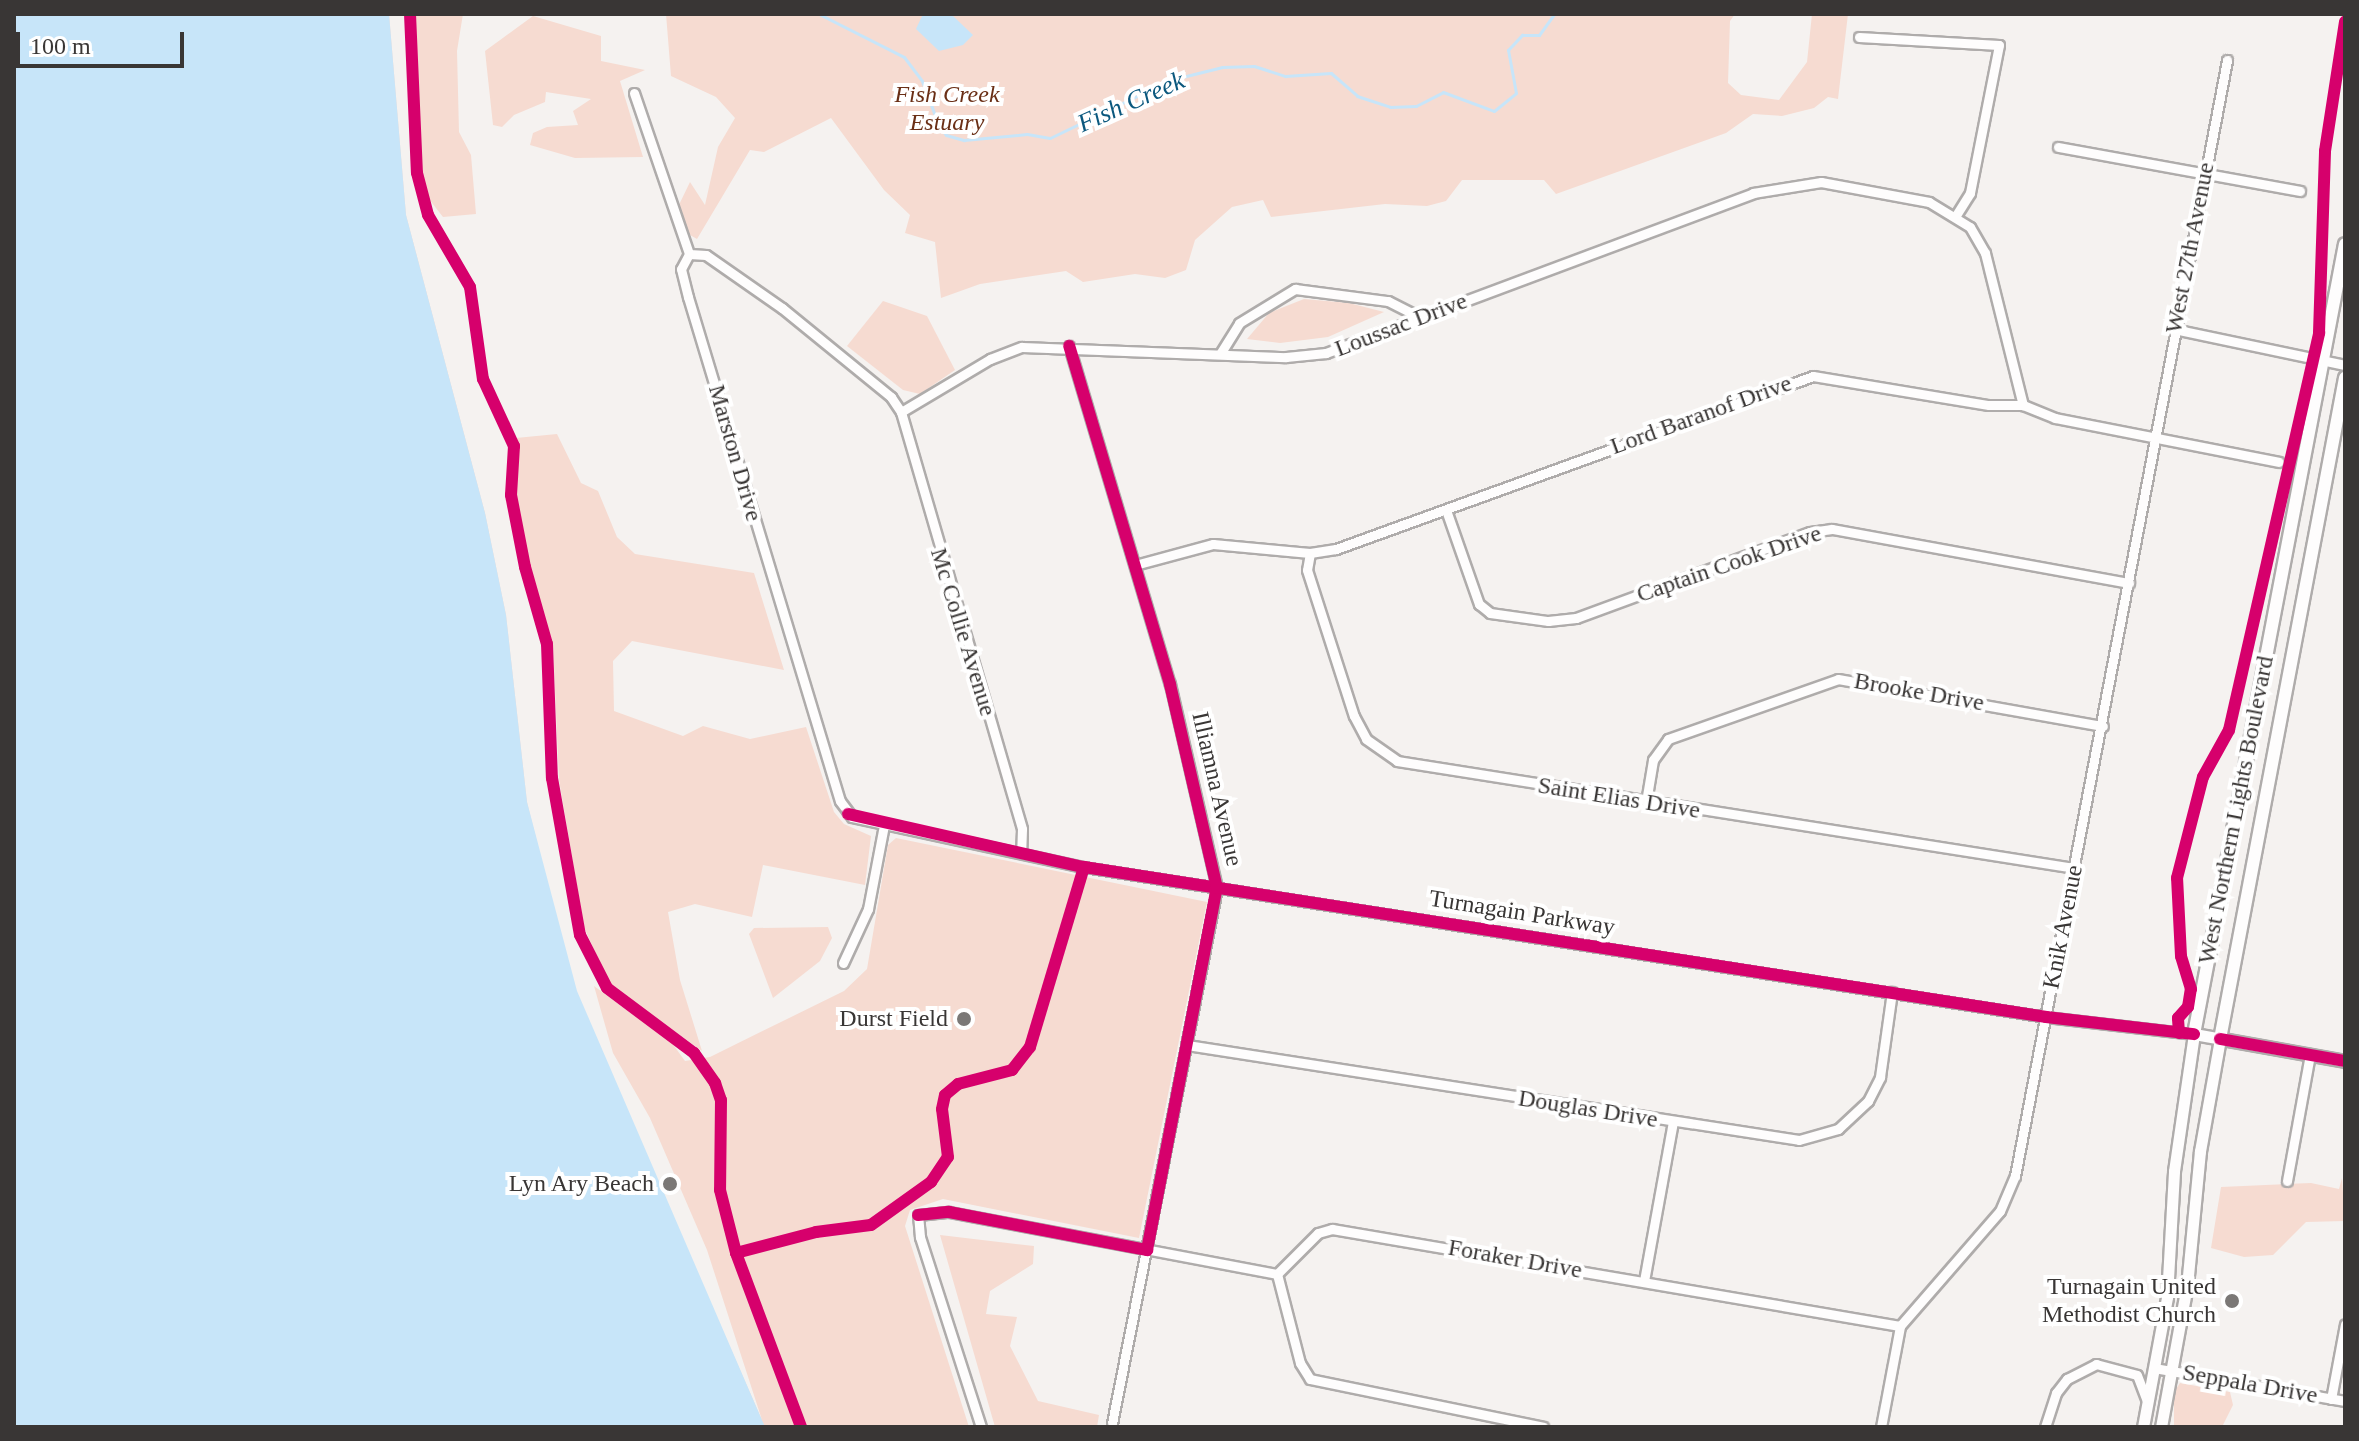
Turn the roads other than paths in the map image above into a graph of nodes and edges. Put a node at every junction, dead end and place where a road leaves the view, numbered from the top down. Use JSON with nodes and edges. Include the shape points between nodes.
{"nodes":[{"id":1,"x":1859,"y":37,"type":"dead end"},
{"id":2,"x":2227,"y":60,"type":"dead end"},
{"id":3,"x":634,"y":93,"type":"dead end"},
{"id":4,"x":2058,"y":147,"type":"dead end"},
{"id":5,"x":2205,"y":172,"type":"junction"},
{"id":6,"x":2300,"y":191,"type":"dead end"},
{"id":7,"x":1957,"y":214,"type":"junction"},
{"id":8,"x":2345,"y":244,"type":"edge"},
{"id":9,"x":689,"y":254,"type":"junction"},
{"id":10,"x":1420,"y":317,"type":"junction"},
{"id":11,"x":2174,"y":329,"type":"junction"},
{"id":12,"x":1069,"y":346,"type":"junction"},
{"id":13,"x":1220,"y":354,"type":"junction"},
{"id":14,"x":2322,"y":360,"type":"junction"},
{"id":15,"x":2345,"y":365,"type":"edge"},
{"id":16,"x":2345,"y":378,"type":"edge"},
{"id":17,"x":2023,"y":405,"type":"junction"},
{"id":18,"x":901,"y":412,"type":"junction"},
{"id":19,"x":2157,"y":437,"type":"junction"},
{"id":20,"x":2279,"y":462,"type":"dead end"},
{"id":21,"x":1446,"y":510,"type":"junction"},
{"id":22,"x":1310,"y":553,"type":"junction"},
{"id":23,"x":1135,"y":565,"type":"junction"},
{"id":24,"x":2129,"y":583,"type":"junction"},
{"id":25,"x":2103,"y":726,"type":"junction"},
{"id":26,"x":1646,"y":802,"type":"junction"},
{"id":27,"x":848,"y":814,"type":"joint"},
{"id":28,"x":884,"y":825,"type":"junction"},
{"id":29,"x":1021,"y":852,"type":"junction"},
{"id":30,"x":2074,"y":868,"type":"junction"},
{"id":31,"x":1217,"y":888,"type":"junction"},
{"id":32,"x":843,"y":963,"type":"dead end"},
{"id":33,"x":1892,"y":992,"type":"junction"},
{"id":34,"x":2046,"y":1017,"type":"junction"},
{"id":35,"x":2194,"y":1034,"type":"junction"},
{"id":36,"x":2220,"y":1039,"type":"junction"},
{"id":37,"x":1187,"y":1045,"type":"junction"},
{"id":38,"x":2310,"y":1054,"type":"junction"},
{"id":39,"x":2345,"y":1061,"type":"edge"},
{"id":40,"x":1673,"y":1122,"type":"junction"},
{"id":41,"x":2287,"y":1181,"type":"dead end"},
{"id":42,"x":1147,"y":1250,"type":"junction"},
{"id":43,"x":1277,"y":1274,"type":"junction"},
{"id":44,"x":1644,"y":1281,"type":"junction"},
{"id":45,"x":2345,"y":1324,"type":"edge"},
{"id":46,"x":1900,"y":1326,"type":"junction"},
{"id":47,"x":2154,"y":1368,"type":"junction"},
{"id":48,"x":2172,"y":1371,"type":"junction"},
{"id":49,"x":2331,"y":1399,"type":"junction"},
{"id":50,"x":2345,"y":1401,"type":"edge"},
{"id":51,"x":2147,"y":1404,"type":"junction"},
{"id":52,"x":1112,"y":1423,"type":"dead end"},
{"id":53,"x":981,"y":1427,"type":"edge"},
{"id":54,"x":1543,"y":1427,"type":"edge"},
{"id":55,"x":1881,"y":1427,"type":"edge"},
{"id":56,"x":2045,"y":1427,"type":"edge"},
{"id":57,"x":2143,"y":1427,"type":"edge"},
{"id":58,"x":2161,"y":1427,"type":"edge"}],
"edges":[{"from":1,"to":7,"type":"street","via":[[1999,45],[1970,193]]},
{"from":2,"to":5,"type":"street","name":"West 27th Avenue"},
{"from":3,"to":9,"type":"street","name":"Marston Drive"},
{"from":4,"to":5,"type":"street"},
{"from":5,"to":6,"type":"street"},
{"from":5,"to":11,"type":"street","name":"West 27th Avenue"},
{"from":7,"to":10,"type":"street","name":"Loussac Drive","via":[[1929,202],[1839,184],[1774,188]]},
{"from":7,"to":17,"type":"street","via":[[1985,253]]},
{"from":8,"to":14,"type":"main road","name":"West Northern Lights Boulevard"},
{"from":9,"to":18,"type":"street","via":[[706,255],[782,308],[891,397]]},
{"from":9,"to":27,"type":"street","name":"Marston Drive","via":[[681,269],[688,297]]},
{"from":10,"to":13,"type":"street","name":"Loussac Drive","via":[[1326,353]]},
{"from":10,"to":13,"type":"street","via":[[1388,301],[1295,289],[1239,323]]},
{"from":11,"to":14,"type":"street"},
{"from":11,"to":19,"type":"street","name":"West 27th Avenue"},
{"from":12,"to":13,"type":"street","name":"Loussac Drive"},
{"from":12,"to":18,"type":"street","name":"Loussac Drive","via":[[1004,353]]},
{"from":12,"to":23,"type":"street","name":"Illiamna Avenue"},
{"from":14,"to":15,"type":"street"},
{"from":14,"to":35,"type":"main road","name":"West Northern Lights Boulevard"},
{"from":16,"to":36,"type":"main road","name":"West Northern Lights Boulevard"},
{"from":17,"to":19,"type":"street","name":"Lord Baranof Drive","via":[[2055,418]]},
{"from":17,"to":21,"type":"street","name":"Lord Baranof Drive","via":[[1989,405],[1813,376]]},
{"from":18,"to":29,"type":"street","name":"Mc Collie Avenue","via":[[1022,829]]},
{"from":19,"to":20,"type":"street","name":"Lord Baranof Drive"},
{"from":19,"to":24,"type":"street","name":"Knik Avenue"},
{"from":21,"to":22,"type":"street","name":"Lord Baranof Drive","via":[[1336,549]]},
{"from":21,"to":24,"type":"street","name":"Captain Cook Drive","via":[[1479,604],[1490,613],[1548,621],[1576,618],[1810,532],[1832,529]]},
{"from":22,"to":23,"type":"street","name":"Lord Baranof Drive","via":[[1227,543]]},
{"from":22,"to":26,"type":"street","name":"Saint Elias Drive","via":[[1307,570],[1354,716],[1366,739],[1387,755],[1409,765]]},
{"from":23,"to":31,"type":"street","name":"Illiamna Avenue","via":[[1177,710]]},
{"from":24,"to":25,"type":"street","name":"Knik Avenue"},
{"from":25,"to":26,"type":"street","name":"Brooke Drive","via":[[1838,679],[1668,739],[1653,760]]},
{"from":25,"to":30,"type":"street","name":"Knik Avenue"},
{"from":26,"to":30,"type":"street","name":"Saint Elias Drive"},
{"from":27,"to":28,"type":"street","name":"Turnagain Parkway"},
{"from":28,"to":29,"type":"street","name":"Turnagain Parkway"},
{"from":28,"to":32,"type":"street","via":[[865,919]]},
{"from":29,"to":31,"type":"street","name":"Turnagain Parkway"},
{"from":30,"to":34,"type":"street","name":"Knik Avenue"},
{"from":31,"to":33,"type":"street","name":"Turnagain Parkway"},
{"from":31,"to":37,"type":"street","name":"Illiamna Avenue"},
{"from":33,"to":34,"type":"street","name":"Turnagain Parkway"},
{"from":33,"to":40,"type":"street","name":"Douglas Drive","via":[[1876,1088],[1838,1129],[1799,1140]]},
{"from":34,"to":35,"type":"street","name":"Turnagain Parkway"},
{"from":34,"to":46,"type":"street","name":"Knik Avenue","via":[[2007,1200]]},
{"from":35,"to":36,"type":"street"},
{"from":35,"to":47,"type":"street","name":"West Northern Lights Boulevard","via":[[2175,1159],[2167,1297]]},
{"from":36,"to":38,"type":"street"},
{"from":36,"to":48,"type":"street","name":"West Northern Lights Boulevard"},
{"from":37,"to":40,"type":"street","name":"Douglas Drive"},
{"from":37,"to":42,"type":"street","name":"Illiamna Avenue"},
{"from":38,"to":39,"type":"street"},
{"from":38,"to":41,"type":"street"},
{"from":40,"to":44,"type":"street"},
{"from":42,"to":43,"type":"street"},
{"from":42,"to":52,"type":"street","name":"Illiamna Avenue"},
{"from":42,"to":53,"type":"street","via":[[949,1212],[918,1215],[920,1237]]},
{"from":43,"to":44,"type":"street","name":"Foraker Drive","via":[[1318,1233],[1332,1229]]},
{"from":43,"to":54,"type":"street","via":[[1300,1363],[1310,1379]]},
{"from":44,"to":46,"type":"street","name":"Foraker Drive"},
{"from":45,"to":49,"type":"street"},
{"from":46,"to":55,"type":"street","name":"Knik Avenue"},
{"from":47,"to":48,"type":"street","name":"Seppala Drive"},
{"from":47,"to":51,"type":"street","name":"West Northern Lights Boulevard"},
{"from":48,"to":49,"type":"street","name":"Seppala Drive"},
{"from":48,"to":58,"type":"street","name":"West Northern Lights Boulevard"},
{"from":49,"to":50,"type":"street","name":"Seppala Drive"},
{"from":51,"to":56,"type":"street","name":"Seppala Drive","via":[[2137,1375],[2096,1364],[2067,1379],[2056,1393]]},
{"from":51,"to":57,"type":"street","name":"West Northern Lights Boulevard"}]}
